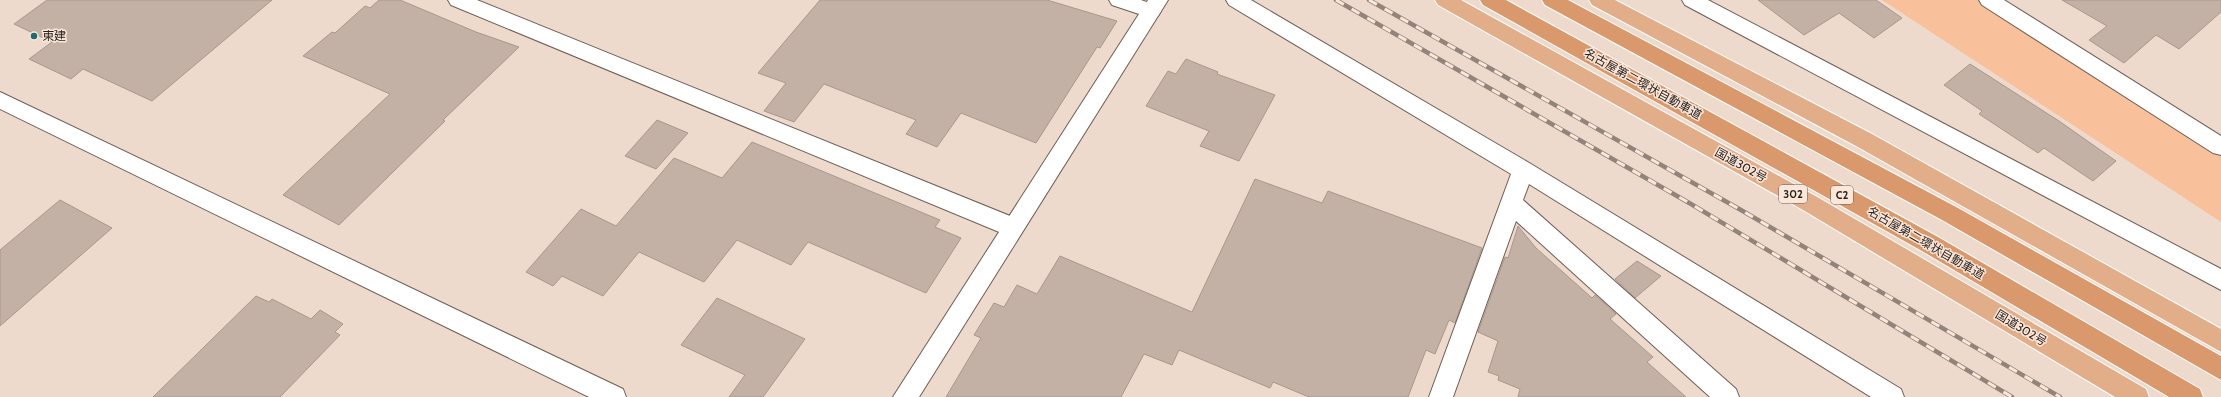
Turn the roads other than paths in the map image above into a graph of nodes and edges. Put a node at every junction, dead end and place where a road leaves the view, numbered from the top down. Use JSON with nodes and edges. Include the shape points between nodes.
{"nodes":[{"id":1,"x":458,"y":0,"type":"edge"},
{"id":2,"x":1119,"y":0,"type":"edge"},
{"id":3,"x":1236,"y":0,"type":"edge"},
{"id":4,"x":1445,"y":0,"type":"edge"},
{"id":5,"x":1490,"y":0,"type":"edge"},
{"id":6,"x":1552,"y":0,"type":"edge"},
{"id":7,"x":1599,"y":0,"type":"edge"},
{"id":8,"x":1692,"y":0,"type":"edge"},
{"id":9,"x":1989,"y":0,"type":"edge"},
{"id":10,"x":1154,"y":6,"type":"edge"},
{"id":11,"x":0,"y":100,"type":"edge"},
{"id":12,"x":2221,"y":147,"type":"edge"},
{"id":13,"x":1523,"y":170,"type":"junction"},
{"id":14,"x":1512,"y":204,"type":"junction"},
{"id":15,"x":1012,"y":227,"type":"junction"},
{"id":16,"x":2221,"y":280,"type":"edge"},
{"id":17,"x":2221,"y":341,"type":"edge"},
{"id":18,"x":2221,"y":369,"type":"edge"},
{"id":19,"x":614,"y":397,"type":"edge"},
{"id":20,"x":905,"y":397,"type":"edge"},
{"id":21,"x":1441,"y":397,"type":"edge"},
{"id":22,"x":1727,"y":397,"type":"edge"},
{"id":23,"x":1892,"y":397,"type":"edge"},
{"id":24,"x":2137,"y":397,"type":"edge"},
{"id":25,"x":2191,"y":397,"type":"edge"}],
"edges":[{"from":1,"to":15,"type":"street"},
{"from":2,"to":10,"type":"street"},
{"from":3,"to":13,"type":"street"},
{"from":4,"to":24,"type":"highway","name":"国道302号","number":"302","via":[[1811,204]]},
{"from":5,"to":25,"type":"highway","name":"名古屋第二環状自動車道","number":"C2","via":[[1923,240]]},
{"from":6,"to":18,"type":"highway","via":[[1950,214]]},
{"from":7,"to":17,"type":"highway","via":[[1864,140]]},
{"from":8,"to":16,"type":"street"},
{"from":9,"to":12,"type":"street"},
{"from":10,"to":15,"type":"street"},
{"from":11,"to":19,"type":"street"},
{"from":13,"to":14,"type":"street"},
{"from":13,"to":23,"type":"street"},
{"from":14,"to":21,"type":"street"},
{"from":14,"to":22,"type":"street"},
{"from":15,"to":20,"type":"street"}]}
